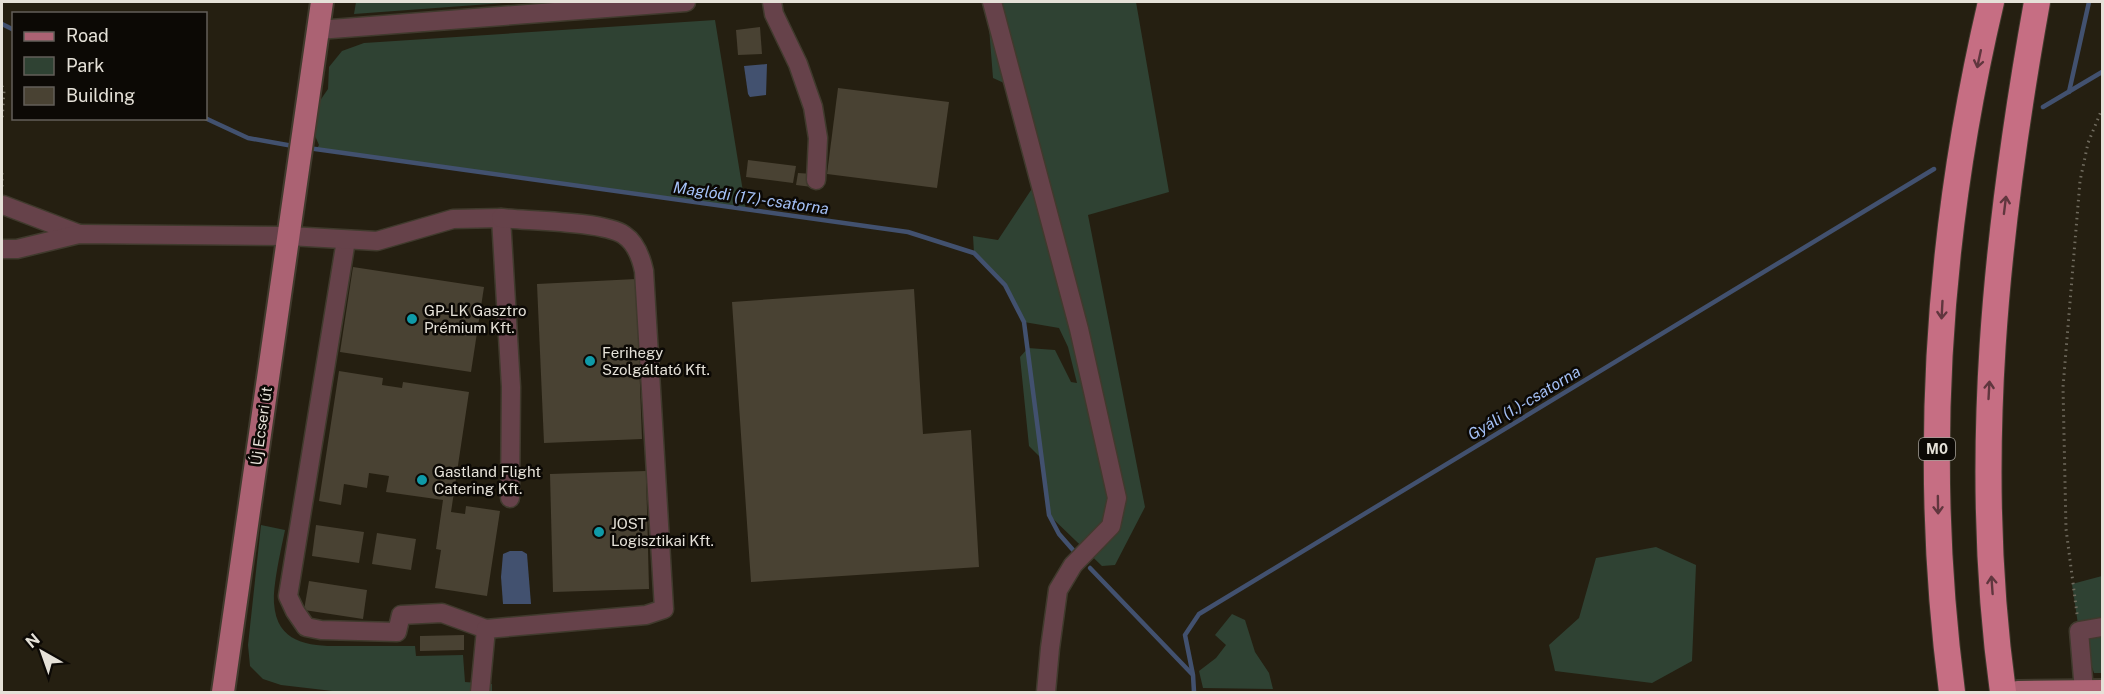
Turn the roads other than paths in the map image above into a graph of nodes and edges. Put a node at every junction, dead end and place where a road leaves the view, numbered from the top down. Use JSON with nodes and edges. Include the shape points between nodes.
{"nodes":[{"id":1,"x":322,"y":2,"type":"edge"},
{"id":2,"x":686,"y":2,"type":"edge"},
{"id":3,"x":772,"y":2,"type":"edge"},
{"id":4,"x":992,"y":2,"type":"edge"},
{"id":5,"x":1991,"y":2,"type":"edge"},
{"id":6,"x":2037,"y":2,"type":"edge"},
{"id":7,"x":318,"y":30,"type":"junction"},
{"id":8,"x":816,"y":180,"type":"dead end"},
{"id":9,"x":3,"y":205,"type":"dead end"},
{"id":10,"x":501,"y":218,"type":"junction"},
{"id":11,"x":79,"y":234,"type":"junction"},
{"id":12,"x":289,"y":236,"type":"junction"},
{"id":13,"x":345,"y":240,"type":"junction"},
{"id":14,"x":2,"y":249,"type":"edge"},
{"id":15,"x":510,"y":498,"type":"dead end"},
{"id":16,"x":2103,"y":627,"type":"edge"},
{"id":17,"x":486,"y":629,"type":"junction"},
{"id":18,"x":2093,"y":691,"type":"edge"},
{"id":19,"x":224,"y":693,"type":"edge"},
{"id":20,"x":480,"y":693,"type":"edge"},
{"id":21,"x":1046,"y":693,"type":"edge"},
{"id":22,"x":1952,"y":693,"type":"edge"},
{"id":23,"x":2003,"y":693,"type":"edge"},
{"id":24,"x":2018,"y":693,"type":"edge"}],
"edges":[{"from":1,"to":7,"type":"main road"},
{"from":2,"to":7,"type":"lane"},
{"from":3,"to":8,"type":"lane","via":[[813,107],[818,138]]},
{"from":4,"to":21,"type":"lane","via":[[1079,329],[1117,498],[1111,526],[1074,565],[1058,590]]},
{"from":5,"to":22,"type":"highway","number":"M0","one_way":true,"via":[[1957,173],[1942,302],[1937,448],[1939,538]]},
{"from":23,"to":6,"type":"highway","one_way":true,"via":[[1988,531],[1988,404],[1998,263]]},
{"from":7,"to":12,"type":"main road","name":"Új Ecseri út"},
{"from":9,"to":11,"type":"lane"},
{"from":10,"to":13,"type":"lane","via":[[453,219],[377,241]]},
{"from":10,"to":15,"type":"lane","via":[[511,387]]},
{"from":10,"to":17,"type":"lane","via":[[616,230],[627,237],[641,258],[664,609],[645,615]]},
{"from":11,"to":12,"type":"lane"},
{"from":11,"to":14,"type":"lane"},
{"from":12,"to":13,"type":"lane"},
{"from":12,"to":19,"type":"main road","name":"Új Ecseri út"},
{"from":13,"to":17,"type":"lane","via":[[288,596],[306,627],[321,630],[397,632],[401,615],[442,613]]},
{"from":16,"to":18,"type":"lane","via":[[2079,631]]},
{"from":17,"to":20,"type":"lane"},
{"from":18,"to":24,"type":"main road"}]}
